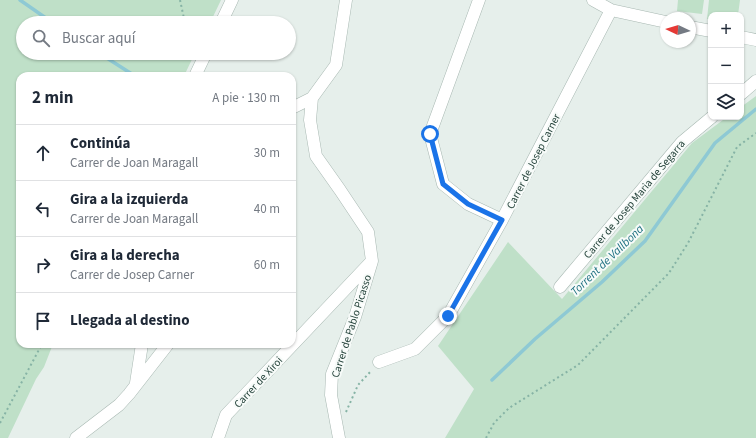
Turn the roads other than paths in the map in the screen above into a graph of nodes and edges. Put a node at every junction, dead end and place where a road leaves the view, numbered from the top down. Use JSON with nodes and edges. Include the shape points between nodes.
{"nodes":[{"id":1,"x":232,"y":0,"type":"edge"},
{"id":2,"x":346,"y":0,"type":"edge"},
{"id":3,"x":479,"y":0,"type":"edge"},
{"id":4,"x":593,"y":0,"type":"edge"},
{"id":5,"x":611,"y":10,"type":"junction"},
{"id":6,"x":224,"y":16,"type":"edge"},
{"id":7,"x":660,"y":21,"type":"edge"},
{"id":8,"x":696,"y":28,"type":"edge"},
{"id":9,"x":708,"y":30,"type":"edge"},
{"id":10,"x":744,"y":38,"type":"edge"},
{"id":11,"x":756,"y":40,"type":"edge"},
{"id":12,"x":203,"y":60,"type":"edge"},
{"id":13,"x":197,"y":72,"type":"edge"},
{"id":14,"x":756,"y":82,"type":"edge"},
{"id":15,"x":744,"y":92,"type":"edge"},
{"id":16,"x":312,"y":98,"type":"junction"},
{"id":17,"x":296,"y":106,"type":"edge"},
{"id":18,"x":708,"y":120,"type":"edge"},
{"id":19,"x":502,"y":220,"type":"junction"},
{"id":20,"x":372,"y":261,"type":"junction"},
{"id":21,"x":560,"y":287,"type":"dead end"},
{"id":22,"x":296,"y":341,"type":"edge"},
{"id":23,"x":141,"y":348,"type":"edge"},
{"id":24,"x":165,"y":348,"type":"edge"},
{"id":25,"x":290,"y":348,"type":"edge"},
{"id":26,"x":379,"y":362,"type":"road end"},
{"id":27,"x":136,"y":384,"type":"junction"},
{"id":28,"x":76,"y":438,"type":"edge"},
{"id":29,"x":218,"y":438,"type":"edge"},
{"id":30,"x":339,"y":438,"type":"edge"}],
"edges":[{"from":1,"to":6,"type":"street"},
{"from":2,"to":16,"type":"street","via":[[336,64]]},
{"from":3,"to":19,"type":"street","via":[[430,134],[443,184],[468,204]]},
{"from":4,"to":5,"type":"street"},
{"from":5,"to":7,"type":"street"},
{"from":5,"to":19,"type":"street","name":"Carrer de Josep Carner"},
{"from":8,"to":9,"type":"street"},
{"from":10,"to":11,"type":"street"},
{"from":12,"to":13,"type":"street"},
{"from":14,"to":15,"type":"street"},
{"from":16,"to":17,"type":"street"},
{"from":16,"to":20,"type":"street","name":"Carrer de Pablo Picasso","via":[[310,120],[316,156],[368,232]]},
{"from":18,"to":21,"type":"street","name":"Carrer de Josep Maria de Segarra","via":[[682,142]]},
{"from":19,"to":26,"type":"street","name":"Carrer de Josep Carner","via":[[448,316],[415,349]]},
{"from":20,"to":22,"type":"street","name":"Carrer de Xiroi"},
{"from":20,"to":30,"type":"street","name":"Carrer de Pablo Picasso","via":[[355,317],[332,374],[331,395]]},
{"from":23,"to":27,"type":"street"},
{"from":24,"to":27,"type":"street"},
{"from":25,"to":29,"type":"street","name":"Carrer de Xiroi","via":[[226,415]]},
{"from":27,"to":28,"type":"street","via":[[119,405]]}]}
